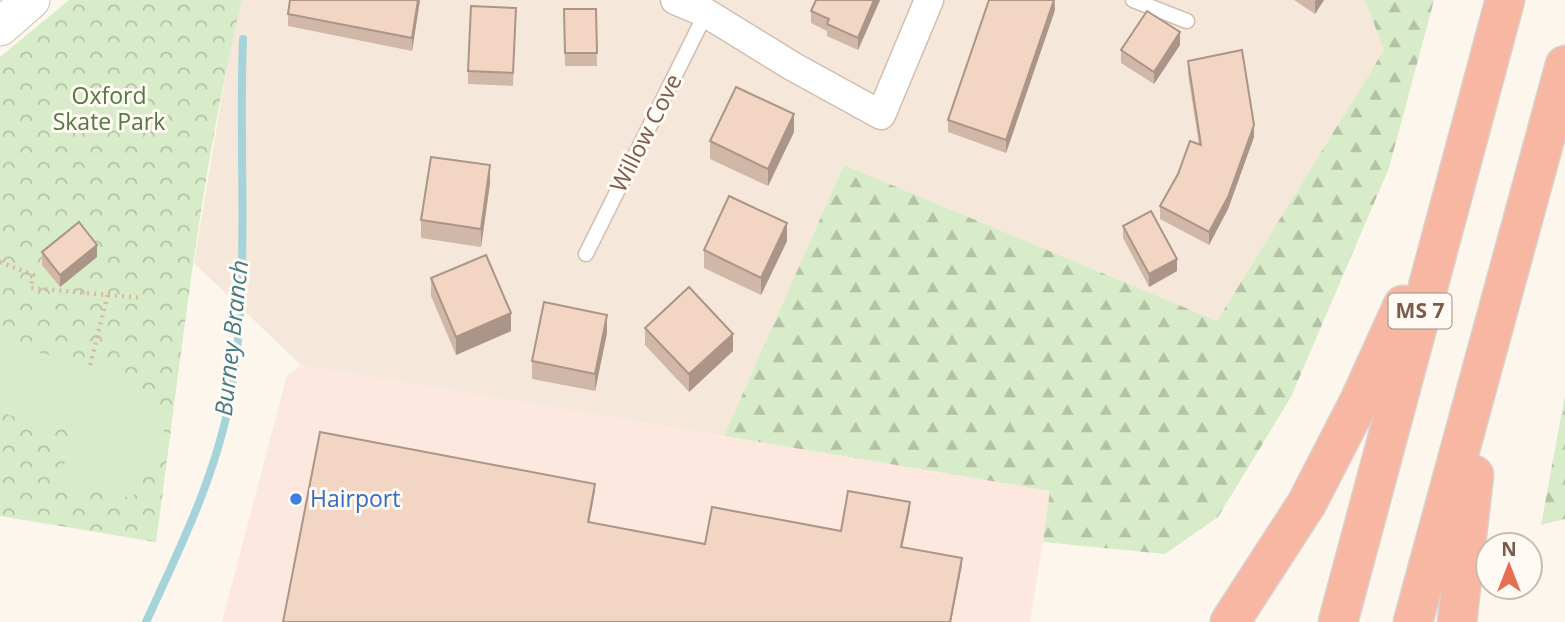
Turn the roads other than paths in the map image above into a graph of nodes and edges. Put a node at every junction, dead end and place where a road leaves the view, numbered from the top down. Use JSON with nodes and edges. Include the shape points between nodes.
{"nodes":[{"id":1,"x":32,"y":0,"type":"edge"},
{"id":2,"x":675,"y":0,"type":"edge"},
{"id":3,"x":929,"y":0,"type":"edge"},
{"id":4,"x":1133,"y":0,"type":"edge"},
{"id":5,"x":1505,"y":0,"type":"edge"},
{"id":6,"x":706,"y":13,"type":"junction"},
{"id":7,"x":1187,"y":21,"type":"dead end"},
{"id":8,"x":0,"y":27,"type":"edge"},
{"id":9,"x":1565,"y":65,"type":"edge"},
{"id":10,"x":1448,"y":204,"type":"junction"},
{"id":11,"x":586,"y":254,"type":"dead end"},
{"id":12,"x":1492,"y":338,"type":"junction"},
{"id":13,"x":1230,"y":622,"type":"edge"},
{"id":14,"x":1338,"y":622,"type":"edge"},
{"id":15,"x":1413,"y":622,"type":"edge"},
{"id":16,"x":1457,"y":622,"type":"edge"}],
"edges":[{"from":1,"to":8,"type":"street"},
{"from":2,"to":6,"type":"street"},
{"from":3,"to":6,"type":"street","via":[[881,115]]},
{"from":4,"to":7,"type":"lane"},
{"from":5,"to":10,"type":"highway","number":"MS 7"},
{"from":6,"to":11,"type":"lane","name":"Willow Cove"},
{"from":9,"to":12,"type":"highway"},
{"from":10,"to":13,"type":"highway","via":[[1359,402],[1307,503]]},
{"from":10,"to":14,"type":"highway","number":"MS 7"},
{"from":12,"to":15,"type":"highway"},
{"from":12,"to":16,"type":"highway"}]}
